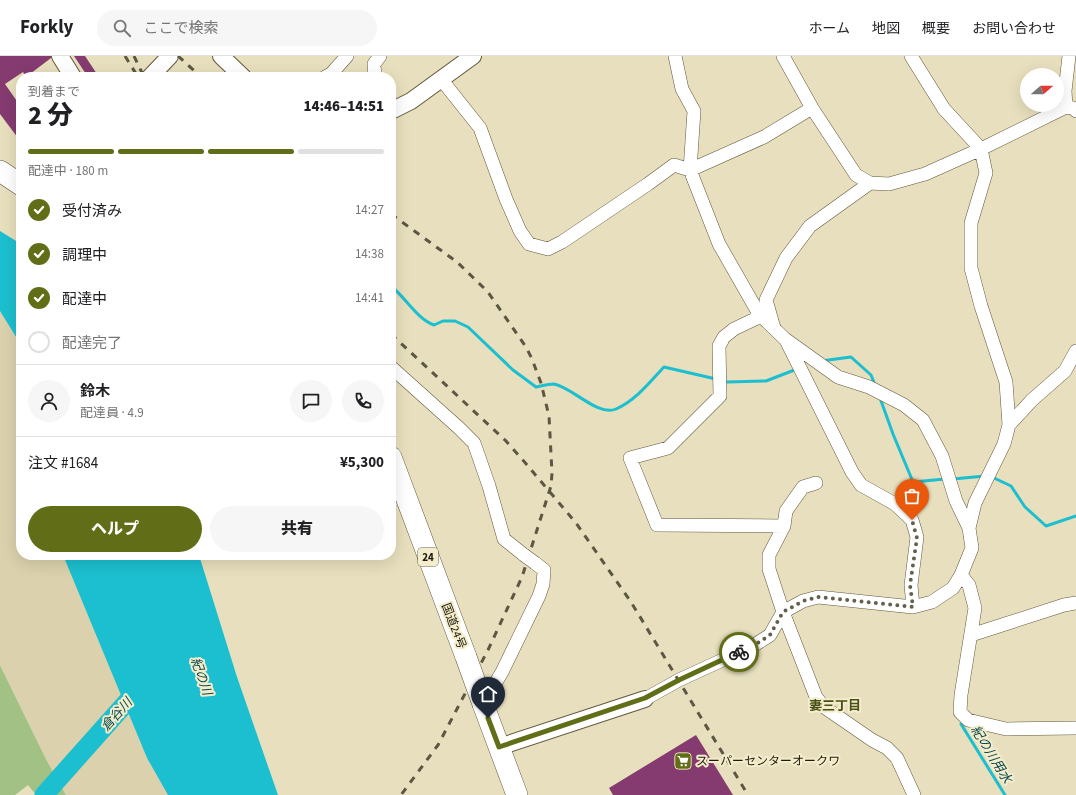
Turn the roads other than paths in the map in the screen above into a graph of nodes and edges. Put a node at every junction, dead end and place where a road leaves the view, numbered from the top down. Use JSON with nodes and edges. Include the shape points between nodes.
{"nodes":[{"id":1,"x":60,"y":56,"type":"edge"},
{"id":2,"x":170,"y":56,"type":"edge"},
{"id":3,"x":222,"y":56,"type":"edge"},
{"id":4,"x":347,"y":56,"type":"edge"},
{"id":5,"x":380,"y":56,"type":"edge"},
{"id":6,"x":472,"y":56,"type":"edge"},
{"id":7,"x":675,"y":56,"type":"edge"},
{"id":8,"x":783,"y":56,"type":"edge"},
{"id":9,"x":911,"y":56,"type":"edge"},
{"id":10,"x":1069,"y":56,"type":"edge"},
{"id":11,"x":70,"y":72,"type":"edge"},
{"id":12,"x":155,"y":72,"type":"edge"},
{"id":13,"x":238,"y":72,"type":"edge"},
{"id":14,"x":333,"y":72,"type":"edge"},
{"id":15,"x":375,"y":72,"type":"edge"},
{"id":16,"x":441,"y":79,"type":"junction"},
{"id":17,"x":812,"y":108,"type":"junction"},
{"id":18,"x":396,"y":109,"type":"edge"},
{"id":19,"x":1071,"y":109,"type":"edge"},
{"id":20,"x":981,"y":149,"type":"junction"},
{"id":21,"x":690,"y":170,"type":"junction"},
{"id":22,"x":0,"y":171,"type":"edge"},
{"id":23,"x":16,"y":182,"type":"edge"},
{"id":24,"x":870,"y":183,"type":"junction"},
{"id":25,"x":759,"y":314,"type":"junction"},
{"id":26,"x":775,"y":329,"type":"junction"},
{"id":27,"x":785,"y":339,"type":"junction"},
{"id":28,"x":1076,"y":351,"type":"edge"},
{"id":29,"x":396,"y":371,"type":"edge"},
{"id":30,"x":1009,"y":425,"type":"junction"},
{"id":31,"x":396,"y":470,"type":"edge"},
{"id":32,"x":816,"y":483,"type":"dead end"},
{"id":33,"x":784,"y":526,"type":"junction"},
{"id":34,"x":969,"y":528,"type":"junction"},
{"id":35,"x":961,"y":575,"type":"junction"},
{"id":36,"x":1076,"y":603,"type":"edge"},
{"id":37,"x":913,"y":607,"type":"junction"},
{"id":38,"x":783,"y":612,"type":"junction"},
{"id":39,"x":970,"y":635,"type":"junction"},
{"id":40,"x":645,"y":698,"type":"joint"},
{"id":41,"x":483,"y":704,"type":"junction"},
{"id":42,"x":1076,"y":728,"type":"edge"},
{"id":43,"x":499,"y":747,"type":"junction"},
{"id":44,"x":517,"y":795,"type":"edge"},
{"id":45,"x":914,"y":795,"type":"edge"}],
"edges":[{"from":1,"to":11,"type":"street"},
{"from":2,"to":12,"type":"street"},
{"from":3,"to":13,"type":"street"},
{"from":4,"to":14,"type":"street"},
{"from":5,"to":15,"type":"street","via":[[374,64]]},
{"from":6,"to":16,"type":"street"},
{"from":7,"to":21,"type":"street","via":[[682,89],[694,111]]},
{"from":8,"to":17,"type":"street"},
{"from":9,"to":20,"type":"street","via":[[944,109]]},
{"from":10,"to":19,"type":"street","via":[[1064,91]]},
{"from":16,"to":18,"type":"street","via":[[411,102]]},
{"from":16,"to":21,"type":"street","via":[[480,128],[506,199],[528,244],[548,250],[674,165]]},
{"from":17,"to":21,"type":"street","via":[[764,137]]},
{"from":17,"to":24,"type":"street","via":[[856,175]]},
{"from":19,"to":20,"type":"street"},
{"from":20,"to":24,"type":"street","via":[[925,174],[889,184]]},
{"from":20,"to":30,"type":"street","via":[[986,173],[971,223],[972,268],[981,306],[1006,382]]},
{"from":21,"to":25,"type":"street","via":[[719,244]]},
{"from":22,"to":23,"type":"highway"},
{"from":24,"to":26,"type":"street","via":[[810,226],[786,258],[766,300]]},
{"from":25,"to":26,"type":"street"},
{"from":25,"to":33,"type":"street","via":[[724,337],[719,346],[720,396],[668,448],[630,458],[658,525]]},
{"from":26,"to":27,"type":"street"},
{"from":27,"to":34,"type":"street","via":[[838,377],[869,387],[904,405],[922,420],[942,456],[956,501]]},
{"from":27,"to":37,"type":"street","via":[[861,485],[895,504],[912,520],[917,538],[910,585]]},
{"from":28,"to":30,"type":"street","via":[[1065,371],[1032,400]]},
{"from":29,"to":41,"type":"street","bridge":true,"via":[[474,443],[504,538],[544,570],[539,596],[502,672]]},
{"from":30,"to":34,"type":"street","via":[[1004,444],[975,503]]},
{"from":31,"to":41,"type":"highway","name":"国道24号","number":"24","bridge":true},
{"from":32,"to":33,"type":"street","via":[[803,487],[786,510]]},
{"from":33,"to":38,"type":"street","via":[[769,555],[769,569]]},
{"from":34,"to":35,"type":"street","via":[[972,548]]},
{"from":35,"to":37,"type":"street","via":[[953,588],[932,602]]},
{"from":35,"to":39,"type":"street","via":[[969,585],[975,608]]},
{"from":36,"to":39,"type":"street"},
{"from":37,"to":38,"type":"street","via":[[818,597],[803,601]]},
{"from":38,"to":40,"type":"street","via":[[770,635],[753,646]]},
{"from":38,"to":45,"type":"street","via":[[816,697],[824,707],[887,748],[897,758]]},
{"from":39,"to":42,"type":"street","via":[[960,712],[968,720],[1006,729]]},
{"from":40,"to":43,"type":"street"},
{"from":41,"to":43,"type":"highway","name":"国道24号","number":"24"},
{"from":43,"to":44,"type":"highway","name":"国道24号","number":"24"}]}
